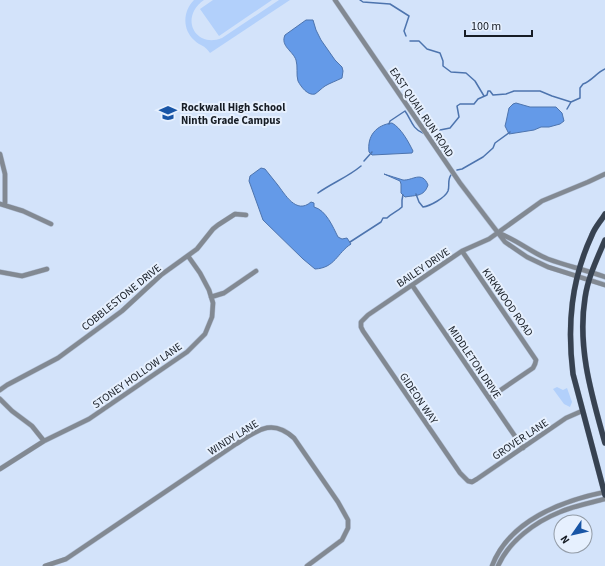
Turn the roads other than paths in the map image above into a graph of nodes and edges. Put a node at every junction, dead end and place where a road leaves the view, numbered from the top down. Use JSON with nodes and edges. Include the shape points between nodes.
{"nodes":[{"id":1,"x":335,"y":0,"type":"edge"},
{"id":2,"x":0,"y":154,"type":"edge"},
{"id":3,"x":605,"y":174,"type":"edge"},
{"id":4,"x":2,"y":205,"type":"edge"},
{"id":5,"x":605,"y":214,"type":"edge"},
{"id":6,"x":246,"y":215,"type":"dead end"},
{"id":7,"x":51,"y":224,"type":"dead end"},
{"id":8,"x":497,"y":232,"type":"junction"},
{"id":9,"x":605,"y":240,"type":"edge"},
{"id":10,"x":462,"y":251,"type":"junction"},
{"id":11,"x":188,"y":256,"type":"junction"},
{"id":12,"x":47,"y":269,"type":"dead end"},
{"id":13,"x":580,"y":269,"type":"junction"},
{"id":14,"x":256,"y":271,"type":"dead end"},
{"id":15,"x":0,"y":272,"type":"edge"},
{"id":16,"x":592,"y":272,"type":"junction"},
{"id":17,"x":578,"y":276,"type":"junction"},
{"id":18,"x":605,"y":277,"type":"edge"},
{"id":19,"x":589,"y":280,"type":"junction"},
{"id":20,"x":412,"y":285,"type":"junction"},
{"id":21,"x":605,"y":285,"type":"edge"},
{"id":22,"x":212,"y":297,"type":"junction"},
{"id":23,"x":361,"y":322,"type":"joint"},
{"id":24,"x":0,"y":390,"type":"edge"},
{"id":25,"x":488,"y":398,"type":"junction"},
{"id":26,"x":0,"y":399,"type":"edge"},
{"id":27,"x":582,"y":411,"type":"junction"},
{"id":28,"x":44,"y":441,"type":"junction"},
{"id":29,"x":605,"y":443,"type":"edge"},
{"id":30,"x":523,"y":448,"type":"junction"},
{"id":31,"x":0,"y":469,"type":"edge"},
{"id":32,"x":468,"y":481,"type":"joint"},
{"id":33,"x":605,"y":493,"type":"edge"},
{"id":34,"x":605,"y":499,"type":"edge"},
{"id":35,"x":45,"y":566,"type":"edge"},
{"id":36,"x":308,"y":566,"type":"edge"},
{"id":37,"x":492,"y":566,"type":"edge"},
{"id":38,"x":498,"y":566,"type":"edge"}],
"edges":[{"from":1,"to":8,"type":"street","name":"EAST QUAIL RUN ROAD","via":[[460,183]]},
{"from":2,"to":4,"type":"street","via":[[5,174]]},
{"from":3,"to":8,"type":"street","name":"BAILEY DRIVE","via":[[542,201]]},
{"from":4,"to":7,"type":"street"},
{"from":5,"to":13,"type":"main road","via":[[592,234]]},
{"from":6,"to":11,"type":"street","name":"COBBLESTONE DRIVE","via":[[235,214],[218,225]]},
{"from":8,"to":10,"type":"street","name":"BAILEY DRIVE","via":[[484,242]]},
{"from":8,"to":13,"type":"street","name":"EAST QUAIL RUN ROAD","via":[[509,236],[548,259]]},
{"from":8,"to":17,"type":"street","name":"EAST QUAIL RUN ROAD","via":[[504,242],[527,257],[548,267]]},
{"from":9,"to":16,"type":"main road"},
{"from":10,"to":20,"type":"street","name":"BAILEY DRIVE"},
{"from":10,"to":25,"type":"street","name":"KIRKWOOD ROAD","via":[[536,360],[533,368]]},
{"from":11,"to":22,"type":"street","name":"STONEY HOLLOW LANE"},
{"from":11,"to":24,"type":"street","name":"COBBLESTONE DRIVE","via":[[161,275],[122,311],[58,358]]},
{"from":12,"to":15,"type":"street","via":[[22,276]]},
{"from":13,"to":16,"type":"street","name":"EAST QUAIL RUN ROAD"},
{"from":13,"to":17,"type":"main road"},
{"from":14,"to":22,"type":"street","via":[[224,293]]},
{"from":16,"to":18,"type":"street","name":"EAST QUAIL RUN ROAD"},
{"from":16,"to":19,"type":"main road"},
{"from":17,"to":19,"type":"street","name":"EAST QUAIL RUN ROAD"},
{"from":17,"to":27,"type":"main road","via":[[571,306],[570,336],[573,374]]},
{"from":19,"to":21,"type":"street","name":"EAST QUAIL RUN ROAD"},
{"from":19,"to":29,"type":"main road","via":[[583,314],[585,359]]},
{"from":20,"to":23,"type":"street","name":"BAILEY DRIVE"},
{"from":20,"to":25,"type":"street","name":"MIDDLETON DRIVE"},
{"from":22,"to":28,"type":"street","name":"STONEY HOLLOW LANE","via":[[212,317],[205,334],[187,352],[89,419]]},
{"from":23,"to":32,"type":"street","name":"GIDEON WAY","via":[[363,331]]},
{"from":25,"to":30,"type":"street","name":"MIDDLETON DRIVE"},
{"from":26,"to":28,"type":"street","via":[[32,426]]},
{"from":27,"to":30,"type":"street","name":"GROVER LANE","via":[[566,418]]},
{"from":27,"to":33,"type":"main road"},
{"from":28,"to":31,"type":"street","name":"STONEY HOLLOW LANE"},
{"from":30,"to":32,"type":"street","name":"GROVER LANE","via":[[477,479]]},
{"from":33,"to":37,"type":"street","via":[[544,512],[512,536],[500,550]]},
{"from":34,"to":38,"type":"street","via":[[560,512],[536,525],[507,549]]},
{"from":35,"to":36,"type":"street","name":"WINDY LANE","via":[[66,559],[254,433],[265,427],[274,427],[288,432],[294,438],[348,520],[348,528],[342,540]]}]}
